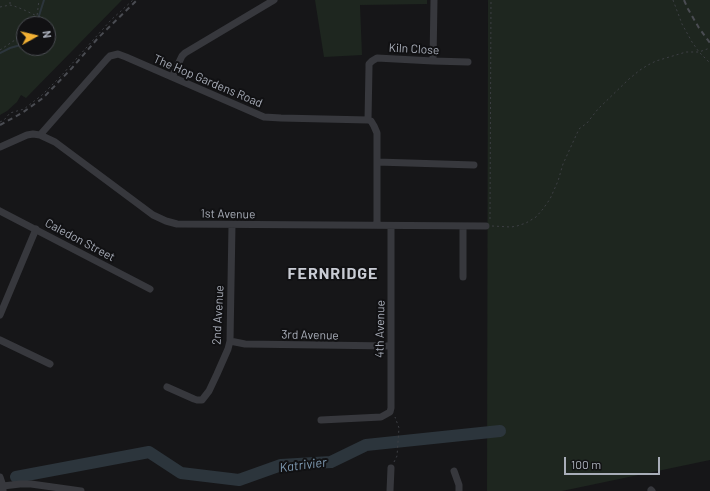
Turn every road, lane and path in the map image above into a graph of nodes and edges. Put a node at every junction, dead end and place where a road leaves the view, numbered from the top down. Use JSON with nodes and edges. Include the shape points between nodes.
{"nodes":[{"id":1,"x":10,"y":0,"type":"edge"},
{"id":2,"x":39,"y":0,"type":"edge"},
{"id":3,"x":133,"y":0,"type":"edge"},
{"id":4,"x":274,"y":0,"type":"edge"},
{"id":5,"x":434,"y":0,"type":"edge"},
{"id":6,"x":491,"y":0,"type":"edge"},
{"id":7,"x":672,"y":0,"type":"edge"},
{"id":8,"x":10,"y":5,"type":"junction"},
{"id":9,"x":0,"y":7,"type":"edge"},
{"id":10,"x":37,"y":16,"type":"joint"},
{"id":11,"x":16,"y":39,"type":"edge"},
{"id":12,"x":710,"y":48,"type":"edge"},
{"id":13,"x":0,"y":50,"type":"edge"},
{"id":14,"x":700,"y":52,"type":"junction"},
{"id":15,"x":433,"y":61,"type":"junction"},
{"id":16,"x":468,"y":62,"type":"dead end"},
{"id":17,"x":710,"y":63,"type":"edge"},
{"id":18,"x":172,"y":77,"type":"junction"},
{"id":19,"x":368,"y":120,"type":"junction"},
{"id":20,"x":0,"y":122,"type":"edge"},
{"id":21,"x":40,"y":134,"type":"junction"},
{"id":22,"x":0,"y":147,"type":"edge"},
{"id":23,"x":377,"y":162,"type":"junction"},
{"id":24,"x":474,"y":165,"type":"dead end"},
{"id":25,"x":0,"y":211,"type":"edge"},
{"id":26,"x":232,"y":225,"type":"junction"},
{"id":27,"x":377,"y":225,"type":"junction"},
{"id":28,"x":391,"y":226,"type":"junction"},
{"id":29,"x":463,"y":226,"type":"junction"},
{"id":30,"x":487,"y":226,"type":"junction"},
{"id":31,"x":36,"y":229,"type":"junction"},
{"id":32,"x":463,"y":277,"type":"dead end"},
{"id":33,"x":150,"y":289,"type":"dead end"},
{"id":34,"x":0,"y":315,"type":"edge"},
{"id":35,"x":0,"y":340,"type":"edge"},
{"id":36,"x":230,"y":341,"type":"junction"},
{"id":37,"x":391,"y":346,"type":"junction"},
{"id":38,"x":50,"y":364,"type":"dead end"},
{"id":39,"x":167,"y":388,"type":"dead end"},
{"id":40,"x":391,"y":408,"type":"junction"},
{"id":41,"x":322,"y":420,"type":"dead end"},
{"id":42,"x":391,"y":468,"type":"joint"},
{"id":43,"x":454,"y":471,"type":"dead end"},
{"id":44,"x":0,"y":478,"type":"edge"},
{"id":45,"x":3,"y":488,"type":"edge"},
{"id":46,"x":81,"y":491,"type":"edge"},
{"id":47,"x":390,"y":491,"type":"edge"},
{"id":48,"x":459,"y":491,"type":"edge"}],
"edges":[{"from":1,"to":8,"type":"path"},
{"from":2,"to":10,"type":"path"},
{"from":3,"to":20,"type":"path","via":[[111,20],[42,95],[24,109],[10,113]]},
{"from":4,"to":18,"type":"street","via":[[185,53]]},
{"from":5,"to":15,"type":"street"},
{"from":6,"to":30,"type":"path"},
{"from":7,"to":14,"type":"path","via":[[682,24]]},
{"from":8,"to":9,"type":"path"},
{"from":8,"to":10,"type":"path"},
{"from":11,"to":13,"type":"path"},
{"from":12,"to":14,"type":"path"},
{"from":14,"to":17,"type":"path"},
{"from":14,"to":30,"type":"path","via":[[686,52],[656,60],[640,70],[598,109],[580,129],[563,164],[550,200],[536,217],[517,226]]},
{"from":15,"to":16,"type":"street","name":"Kiln Close"},
{"from":15,"to":19,"type":"street","name":"Kiln Close","via":[[377,58],[371,62]]},
{"from":18,"to":19,"type":"street","name":"The Hop Gardens Road","via":[[264,117]]},
{"from":18,"to":21,"type":"street","name":"The Hop Gardens Road","via":[[122,55],[110,56]]},
{"from":19,"to":23,"type":"street","via":[[375,127]]},
{"from":21,"to":22,"type":"street","via":[[27,135]]},
{"from":21,"to":26,"type":"street","name":"1st Avenue","via":[[55,142],[160,219],[177,224]]},
{"from":23,"to":24,"type":"street"},
{"from":23,"to":27,"type":"street"},
{"from":25,"to":31,"type":"street","name":"Caledon Street"},
{"from":26,"to":27,"type":"street","name":"1st Avenue"},
{"from":26,"to":36,"type":"street","name":"2nd Avenue"},
{"from":27,"to":28,"type":"street","name":"1st Avenue"},
{"from":28,"to":29,"type":"street","name":"1st Avenue"},
{"from":28,"to":37,"type":"street","name":"4th Avenue"},
{"from":29,"to":30,"type":"street","name":"1st Avenue"},
{"from":29,"to":32,"type":"street"},
{"from":31,"to":33,"type":"street","name":"Caledon Street"},
{"from":31,"to":34,"type":"street"},
{"from":35,"to":38,"type":"street"},
{"from":36,"to":37,"type":"street","name":"3rd Avenue","via":[[245,344]]},
{"from":36,"to":39,"type":"street","name":"2nd Avenue","via":[[215,380],[202,400]]},
{"from":37,"to":40,"type":"street","name":"4th Avenue"},
{"from":40,"to":41,"type":"street","via":[[388,414],[382,417]]},
{"from":40,"to":42,"type":"path","via":[[399,428],[397,456]]},
{"from":42,"to":47,"type":"street"},
{"from":43,"to":48,"type":"street","via":[[460,485]]},
{"from":44,"to":45,"type":"street"},
{"from":45,"to":46,"type":"street","via":[[31,484]]}]}
